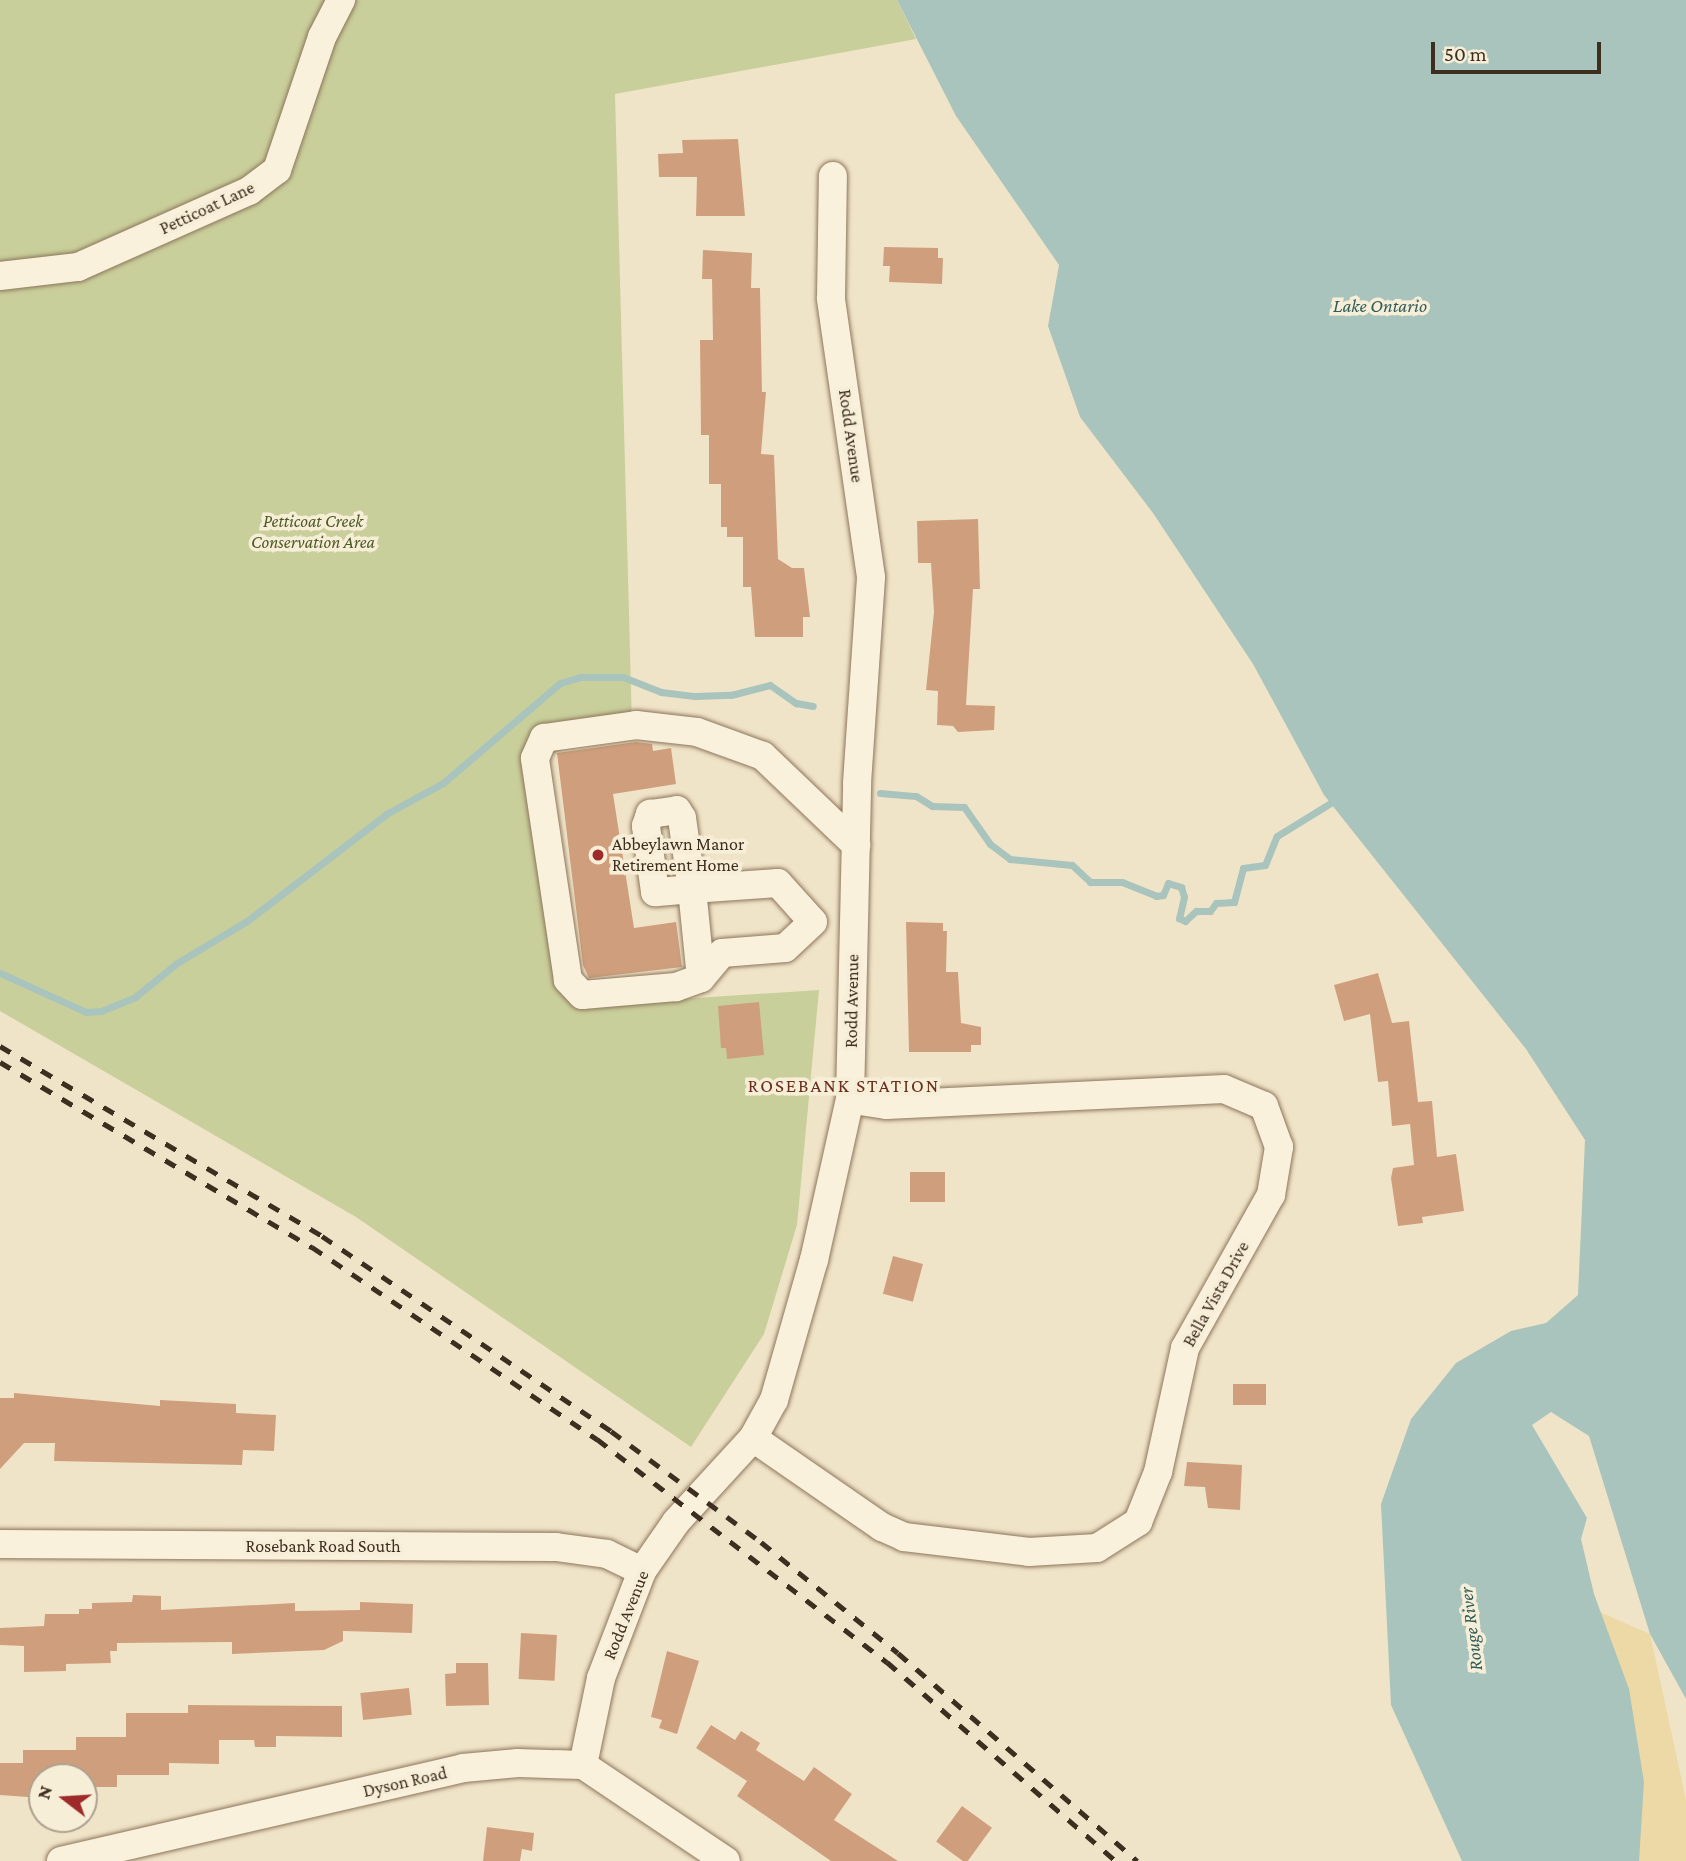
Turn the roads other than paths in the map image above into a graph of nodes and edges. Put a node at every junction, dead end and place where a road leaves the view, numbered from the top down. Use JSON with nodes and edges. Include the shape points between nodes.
{"nodes":[{"id":1,"x":341,"y":0,"type":"edge"},
{"id":2,"x":833,"y":176,"type":"dead end"},
{"id":3,"x":0,"y":276,"type":"edge"},
{"id":4,"x":856,"y":845,"type":"junction"},
{"id":5,"x":813,"y":922,"type":"junction"},
{"id":6,"x":853,"y":924,"type":"junction"},
{"id":7,"x":701,"y":978,"type":"junction"},
{"id":8,"x":850,"y":1100,"type":"junction"},
{"id":9,"x":753,"y":1438,"type":"junction"},
{"id":10,"x":0,"y":1544,"type":"edge"},
{"id":11,"x":642,"y":1571,"type":"junction"},
{"id":12,"x":583,"y":1765,"type":"junction"},
{"id":13,"x":61,"y":1861,"type":"edge"},
{"id":14,"x":726,"y":1861,"type":"edge"}],
"edges":[{"from":1,"to":3,"type":"street","name":"Petticoat Lane","via":[[323,37],[278,170],[249,191],[78,267]]},
{"from":2,"to":4,"type":"street","name":"Rodd Avenue","via":[[831,298],[871,578]]},
{"from":4,"to":6,"type":"street","name":"Rodd Avenue"},
{"from":4,"to":7,"type":"street","via":[[763,756],[698,732],[636,725],[544,738],[535,758],[568,979],[582,995],[676,987]]},
{"from":5,"to":6,"type":"street"},
{"from":5,"to":7,"type":"street","via":[[785,948],[722,953]]},
{"from":5,"to":7,"type":"street","via":[[778,883],[692,889]]},
{"from":6,"to":8,"type":"street","name":"Rodd Avenue"},
{"from":8,"to":9,"type":"street","name":"Rodd Avenue","via":[[814,1260],[774,1400]]},
{"from":8,"to":9,"type":"street","name":"Bella Vista Drive","via":[[886,1105],[1224,1089],[1264,1107],[1279,1147],[1271,1195],[1185,1348],[1158,1472],[1138,1522],[1097,1548],[1029,1552],[904,1537],[882,1527]]},
{"from":9,"to":11,"type":"street","name":"Rodd Avenue","via":[[676,1522]]},
{"from":10,"to":11,"type":"street","name":"Rosebank Road South","via":[[556,1547],[607,1554]]},
{"from":11,"to":12,"type":"street","name":"Rodd Avenue","via":[[601,1678]]},
{"from":12,"to":13,"type":"street","name":"Dyson Road","via":[[463,1768]]},
{"from":12,"to":14,"type":"street"}]}
